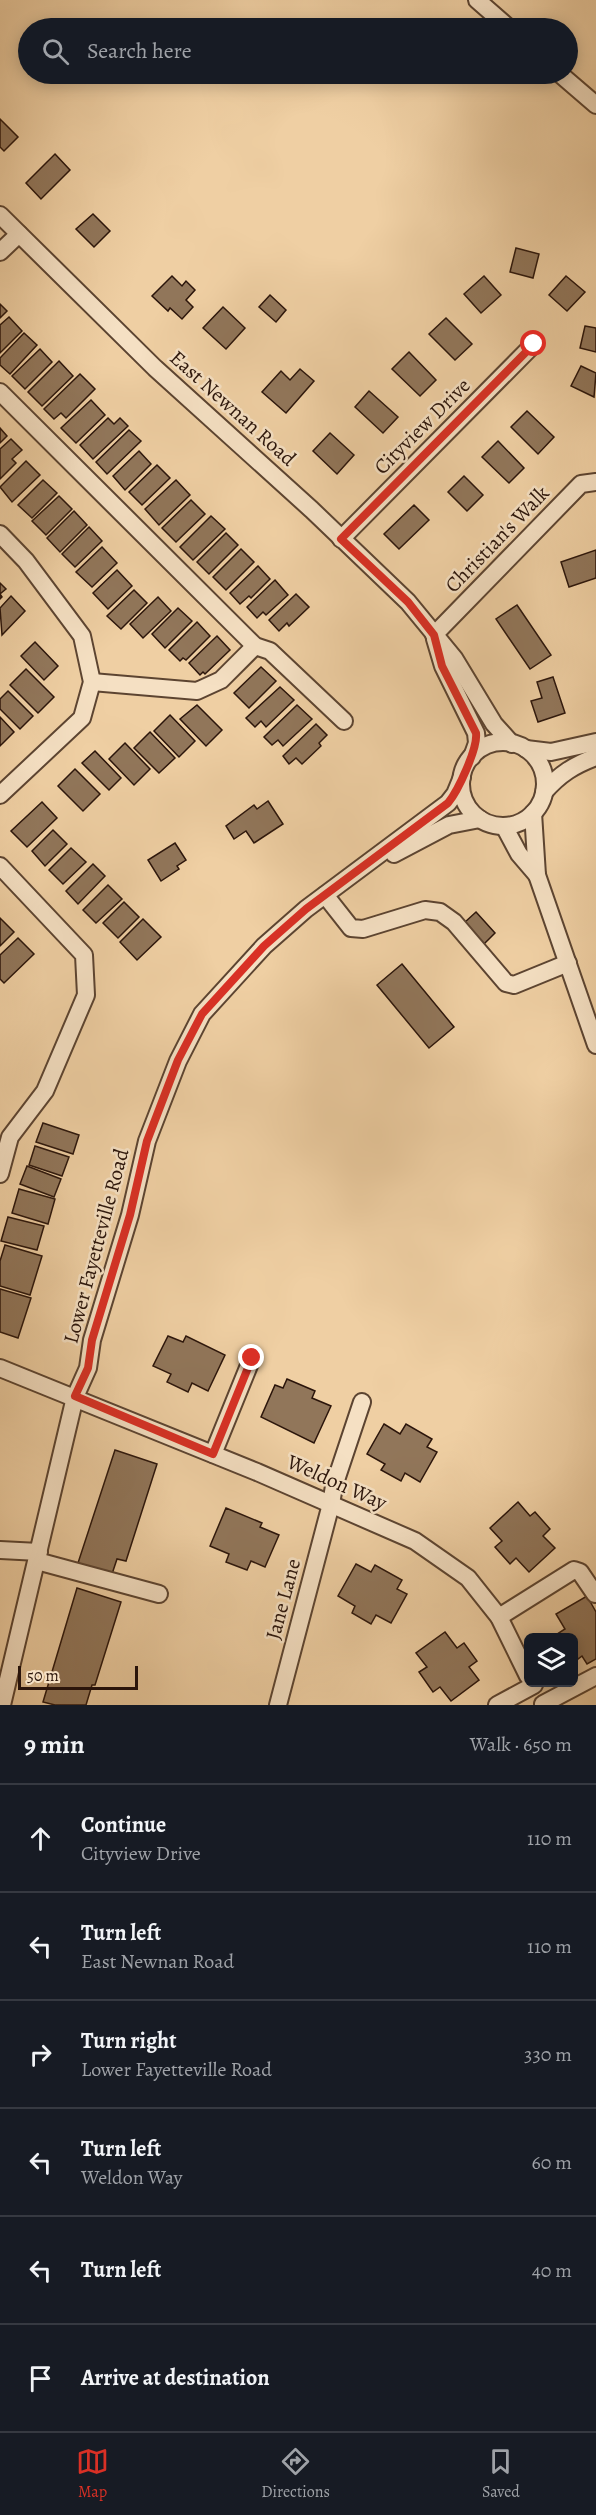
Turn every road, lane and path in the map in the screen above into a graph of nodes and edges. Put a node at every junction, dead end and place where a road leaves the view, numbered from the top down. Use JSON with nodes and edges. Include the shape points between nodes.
{"nodes":[{"id":1,"x":477,"y":0,"type":"edge"},
{"id":2,"x":498,"y":18,"type":"edge"},
{"id":3,"x":572,"y":84,"type":"edge"},
{"id":4,"x":596,"y":105,"type":"edge"},
{"id":5,"x":0,"y":215,"type":"edge"},
{"id":6,"x":19,"y":234,"type":"junction"},
{"id":7,"x":0,"y":252,"type":"edge"},
{"id":8,"x":534,"y":344,"type":"dead end"},
{"id":9,"x":0,"y":392,"type":"edge"},
{"id":10,"x":596,"y":482,"type":"edge"},
{"id":11,"x":0,"y":534,"type":"edge"},
{"id":12,"x":341,"y":539,"type":"junction"},
{"id":13,"x":434,"y":635,"type":"junction"},
{"id":14,"x":255,"y":646,"type":"junction"},
{"id":15,"x":92,"y":682,"type":"junction"},
{"id":16,"x":344,"y":721,"type":"dead end"},
{"id":17,"x":596,"y":742,"type":"edge"},
{"id":18,"x":519,"y":746,"type":"junction"},
{"id":19,"x":472,"y":757,"type":"junction"},
{"id":20,"x":596,"y":757,"type":"edge"},
{"id":21,"x":462,"y":777,"type":"junction"},
{"id":22,"x":544,"y":792,"type":"junction"},
{"id":23,"x":0,"y":795,"type":"edge"},
{"id":24,"x":533,"y":813,"type":"junction"},
{"id":25,"x":480,"y":819,"type":"junction"},
{"id":26,"x":504,"y":826,"type":"junction"},
{"id":27,"x":0,"y":866,"type":"edge"},
{"id":28,"x":360,"y":870,"type":"junction"},
{"id":29,"x":537,"y":875,"type":"junction"},
{"id":30,"x":325,"y":895,"type":"junction"},
{"id":31,"x":568,"y":963,"type":"junction"},
{"id":32,"x":596,"y":1045,"type":"edge"},
{"id":33,"x":0,"y":1174,"type":"edge"},
{"id":34,"x":252,"y":1358,"type":"dead end"},
{"id":35,"x":0,"y":1368,"type":"edge"},
{"id":36,"x":75,"y":1396,"type":"junction"},
{"id":37,"x":362,"y":1402,"type":"dead end"},
{"id":38,"x":213,"y":1454,"type":"junction"},
{"id":39,"x":331,"y":1504,"type":"junction"},
{"id":40,"x":0,"y":1550,"type":"edge"},
{"id":41,"x":38,"y":1557,"type":"junction"},
{"id":42,"x":159,"y":1594,"type":"dead end"},
{"id":43,"x":595,"y":1594,"type":"edge"},
{"id":44,"x":499,"y":1617,"type":"junction"},
{"id":45,"x":524,"y":1667,"type":"edge"},
{"id":46,"x":596,"y":1676,"type":"edge"},
{"id":47,"x":524,"y":1686,"type":"edge"},
{"id":48,"x":534,"y":1687,"type":"edge"},
{"id":49,"x":5,"y":1704,"type":"edge"},
{"id":50,"x":278,"y":1705,"type":"edge"},
{"id":51,"x":497,"y":1705,"type":"edge"},
{"id":52,"x":544,"y":1705,"type":"edge"}],
"edges":[{"from":1,"to":2,"type":"street"},
{"from":3,"to":4,"type":"street"},
{"from":5,"to":6,"type":"street","name":"East Newnan Road"},
{"from":6,"to":7,"type":"street"},
{"from":6,"to":12,"type":"street","name":"East Newnan Road","via":[[155,368]]},
{"from":8,"to":12,"type":"street","name":"Cityview Drive"},
{"from":9,"to":14,"type":"street"},
{"from":10,"to":13,"type":"street","name":"Christian's Walk","via":[[581,484]]},
{"from":11,"to":15,"type":"street","via":[[26,561],[82,636]]},
{"from":12,"to":13,"type":"street","name":"East Newnan Road","via":[[408,602]]},
{"from":13,"to":18,"type":"street","name":"East Newnan Road","via":[[454,658],[482,707]]},
{"from":13,"to":19,"type":"street","name":"East Newnan Road","via":[[442,666],[476,733]]},
{"from":14,"to":15,"type":"street","via":[[221,680],[197,691]]},
{"from":14,"to":16,"type":"street","via":[[270,651]]},
{"from":15,"to":23,"type":"street","via":[[82,718]]},
{"from":17,"to":18,"type":"street","via":[[551,752]]},
{"from":18,"to":19,"type":"street","via":[[490,744]]},
{"from":18,"to":22,"type":"street","via":[[542,768]]},
{"from":19,"to":21,"type":"street"},
{"from":20,"to":22,"type":"street","via":[[558,776]]},
{"from":21,"to":25,"type":"street","via":[[465,801]]},
{"from":21,"to":28,"type":"street","name":"Lower Fayetteville Road","via":[[448,803]]},
{"from":22,"to":24,"type":"street"},
{"from":24,"to":26,"type":"street"},
{"from":24,"to":29,"type":"street"},
{"from":25,"to":26,"type":"street"},
{"from":25,"to":28,"type":"street","name":"Lower Fayetteville Road","via":[[449,825]]},
{"from":26,"to":29,"type":"street","via":[[519,854]]},
{"from":27,"to":33,"type":"street","via":[[84,955],[86,995],[45,1091],[10,1137]]},
{"from":28,"to":30,"type":"street","name":"Lower Fayetteville Road"},
{"from":29,"to":31,"type":"street"},
{"from":30,"to":31,"type":"street","via":[[351,928],[363,929],[424,910],[440,912],[454,922],[506,982],[514,985]]},
{"from":30,"to":36,"type":"street","name":"Lower Fayetteville Road","via":[[238,973],[202,1014],[178,1060],[147,1141],[130,1215],[92,1340],[88,1368]]},
{"from":31,"to":32,"type":"street"},
{"from":34,"to":38,"type":"street"},
{"from":35,"to":36,"type":"street","name":"Weldon Way"},
{"from":36,"to":38,"type":"street","name":"Weldon Way"},
{"from":36,"to":41,"type":"street","name":"Lower Fayetteville Road"},
{"from":37,"to":39,"type":"street","name":"Jane Lane"},
{"from":38,"to":39,"type":"street","name":"Weldon Way"},
{"from":39,"to":44,"type":"street","name":"Weldon Way","via":[[435,1554],[468,1578]]},
{"from":39,"to":50,"type":"street","name":"Jane Lane"},
{"from":40,"to":41,"type":"street"},
{"from":41,"to":42,"type":"street"},
{"from":41,"to":49,"type":"street","name":"Lower Fayetteville Road"},
{"from":43,"to":44,"type":"street","via":[[580,1572],[574,1570]]},
{"from":44,"to":45,"type":"street","name":"Weldon Way"},
{"from":46,"to":52,"type":"street"},
{"from":47,"to":51,"type":"street"},
{"from":48,"to":52,"type":"street","name":"Weldon Way"}]}
